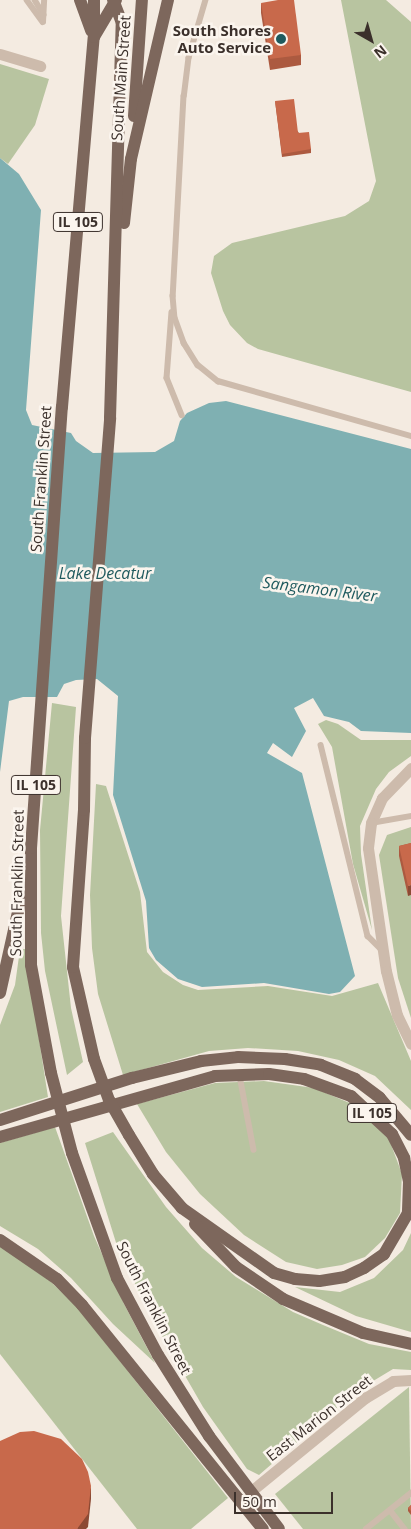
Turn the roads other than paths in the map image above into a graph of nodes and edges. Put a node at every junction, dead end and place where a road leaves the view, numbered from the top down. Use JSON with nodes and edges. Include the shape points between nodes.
{"nodes":[{"id":1,"x":27,"y":0,"type":"edge"},
{"id":2,"x":35,"y":0,"type":"edge"},
{"id":3,"x":80,"y":0,"type":"edge"},
{"id":4,"x":94,"y":0,"type":"edge"},
{"id":5,"x":142,"y":0,"type":"edge"},
{"id":6,"x":168,"y":0,"type":"edge"},
{"id":7,"x":206,"y":0,"type":"edge"},
{"id":8,"x":114,"y":1,"type":"edge"},
{"id":9,"x":43,"y":2,"type":"edge"},
{"id":10,"x":44,"y":15,"type":"junction"},
{"id":11,"x":94,"y":37,"type":"junction"},
{"id":12,"x":0,"y":54,"type":"edge"},
{"id":13,"x":40,"y":66,"type":"dead end"},
{"id":14,"x":131,"y":159,"type":"junction"},
{"id":15,"x":114,"y":303,"type":"junction"},
{"id":16,"x":173,"y":303,"type":"junction"},
{"id":17,"x":182,"y":415,"type":"dead end"},
{"id":18,"x":411,"y":436,"type":"edge"},
{"id":19,"x":321,"y":745,"type":"dead end"},
{"id":20,"x":411,"y":768,"type":"edge"},
{"id":21,"x":411,"y":816,"type":"edge"},
{"id":22,"x":371,"y":823,"type":"junction"},
{"id":23,"x":31,"y":848,"type":"junction"},
{"id":24,"x":383,"y":951,"type":"junction"},
{"id":25,"x":0,"y":993,"type":"edge"},
{"id":26,"x":411,"y":1044,"type":"edge"},
{"id":27,"x":240,"y":1074,"type":"junction"},
{"id":28,"x":0,"y":1120,"type":"edge"},
{"id":29,"x":411,"y":1135,"type":"edge"},
{"id":30,"x":0,"y":1137,"type":"edge"},
{"id":31,"x":254,"y":1150,"type":"dead end"},
{"id":32,"x":182,"y":1208,"type":"junction"},
{"id":33,"x":0,"y":1240,"type":"edge"},
{"id":34,"x":411,"y":1344,"type":"edge"},
{"id":35,"x":411,"y":1380,"type":"edge"},
{"id":36,"x":250,"y":1492,"type":"junction"},
{"id":37,"x":411,"y":1493,"type":"edge"},
{"id":38,"x":390,"y":1510,"type":"junction"},
{"id":39,"x":263,"y":1529,"type":"edge"},
{"id":40,"x":279,"y":1529,"type":"edge"},
{"id":41,"x":366,"y":1529,"type":"edge"},
{"id":42,"x":405,"y":1529,"type":"edge"}],
"edges":[{"from":1,"to":10,"type":"lane","via":[[44,22]]},
{"from":2,"to":10,"type":"lane"},
{"from":3,"to":11,"type":"main road"},
{"from":4,"to":11,"type":"main road","name":"South Franklin Street"},
{"from":5,"to":14,"type":"main road","name":"South Main Street"},
{"from":6,"to":14,"type":"main road","number":"IL 105"},
{"from":7,"to":16,"type":"lane","via":[[189,58],[184,96]]},
{"from":8,"to":11,"type":"main road","number":"IL 105"},
{"from":8,"to":15,"type":"main road","via":[[122,22]]},
{"from":9,"to":10,"type":"lane"},
{"from":11,"to":23,"type":"main road","name":"South Franklin Street","number":"IL 105","via":[[62,407]]},
{"from":12,"to":13,"type":"street"},
{"from":14,"to":15,"type":"main road","number":"IL 105"},
{"from":15,"to":32,"type":"main road","number":"IL 105","bridge":true,"via":[[110,418],[85,738],[84,810],[73,967],[94,1059],[109,1100],[153,1174]]},
{"from":16,"to":17,"type":"lane","via":[[167,378]]},
{"from":16,"to":18,"type":"lane","via":[[177,325],[187,349],[198,366],[218,381]]},
{"from":19,"to":24,"type":"lane","via":[[368,936]]},
{"from":20,"to":22,"type":"street","via":[[390,787]]},
{"from":21,"to":22,"type":"lane"},
{"from":22,"to":24,"type":"street","via":[[368,859]]},
{"from":23,"to":25,"type":"main road","number":"IL 105"},
{"from":23,"to":36,"type":"main road","name":"South Franklin Street","bridge":true,"via":[[31,964],[51,1073],[72,1153],[117,1278],[171,1379]]},
{"from":24,"to":26,"type":"street","via":[[397,1015]]},
{"from":27,"to":30,"type":"main road","number":"IL 105","via":[[178,1084]]},
{"from":27,"to":31,"type":"lane"},
{"from":27,"to":32,"type":"main road","number":"IL 105","via":[[304,1079],[351,1096],[370,1111],[392,1134],[404,1158],[409,1182],[408,1213],[384,1254],[345,1277],[319,1281],[295,1279],[274,1272]]},
{"from":28,"to":29,"type":"main road","via":[[148,1074],[201,1061],[238,1057],[285,1059],[321,1065],[355,1079],[380,1098]]},
{"from":32,"to":34,"type":"main road","via":[[236,1267],[283,1299],[364,1333]]},
{"from":33,"to":39,"type":"main road","via":[[57,1279],[116,1345]]},
{"from":35,"to":36,"type":"street","name":"East Marion Street","via":[[393,1381],[365,1398]]},
{"from":36,"to":40,"type":"main road","name":"South Franklin Street"},
{"from":37,"to":38,"type":"lane"},
{"from":38,"to":41,"type":"lane"},
{"from":38,"to":42,"type":"lane"}]}
